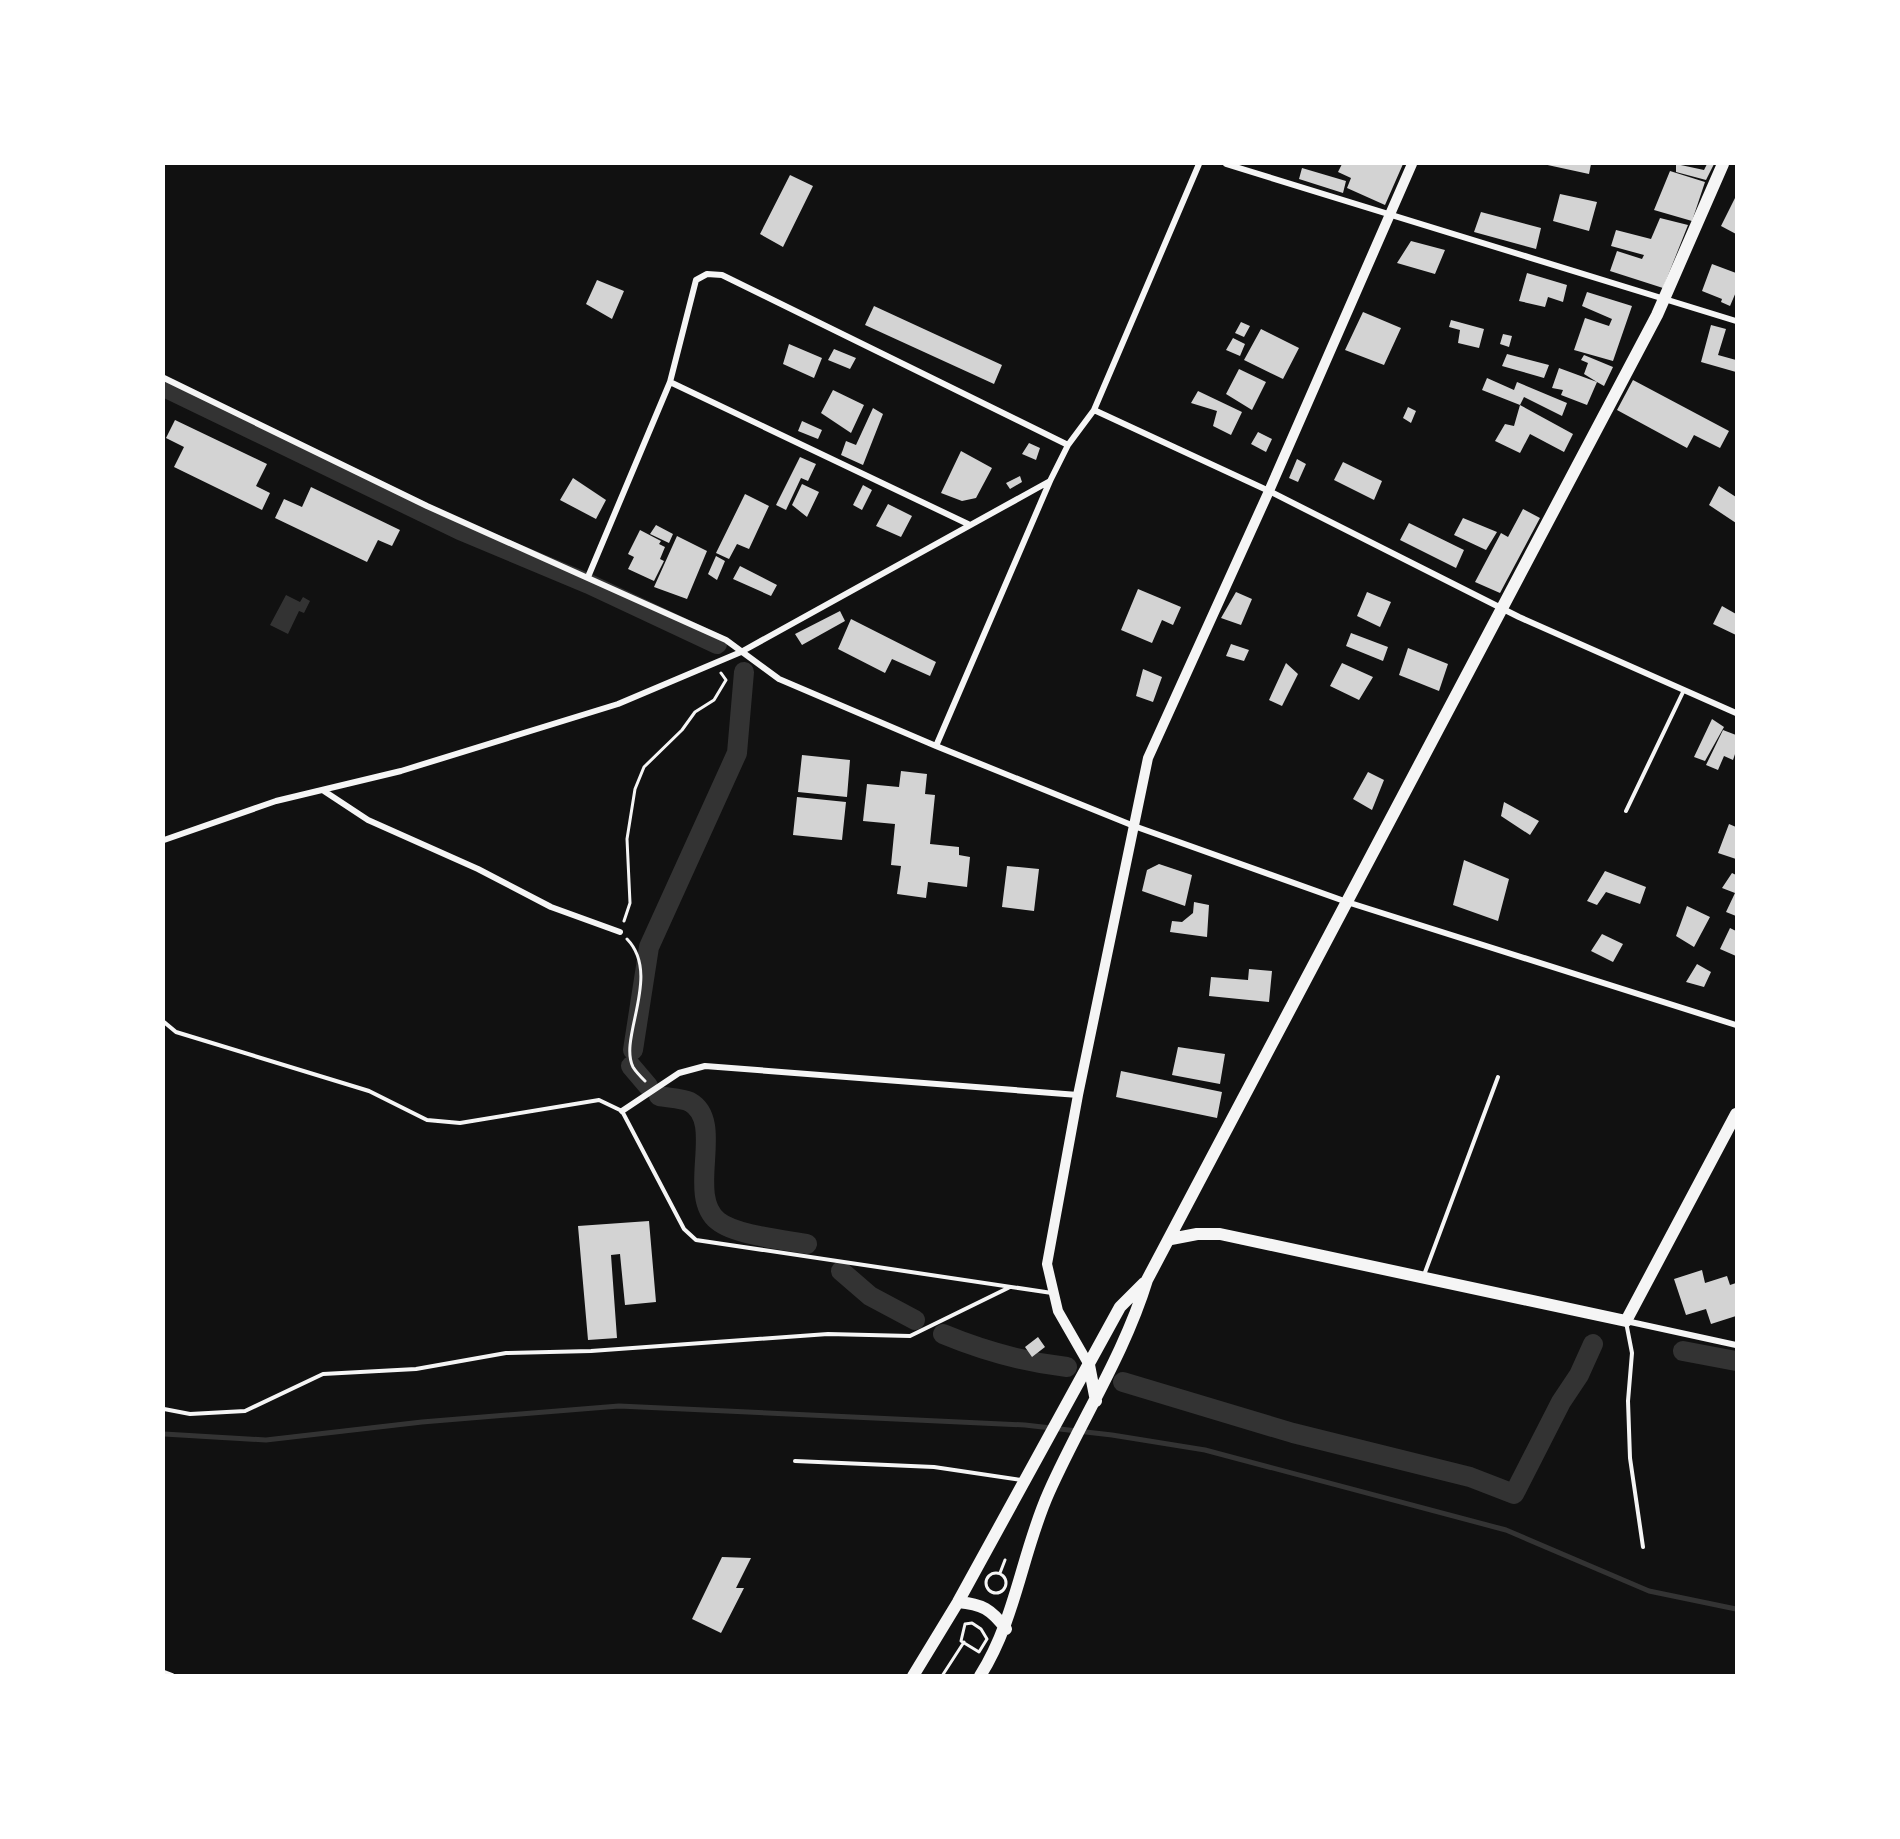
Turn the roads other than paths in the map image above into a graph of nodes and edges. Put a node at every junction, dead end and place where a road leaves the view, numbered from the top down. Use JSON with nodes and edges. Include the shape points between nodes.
{"nodes":[{"id":1,"x":1199,"y":164,"type":"edge"},
{"id":2,"x":1226,"y":164,"type":"edge"},
{"id":3,"x":1412,"y":164,"type":"edge"},
{"id":4,"x":1724,"y":164,"type":"edge"},
{"id":5,"x":1392,"y":215,"type":"junction"},
{"id":6,"x":1666,"y":298,"type":"junction"},
{"id":7,"x":1737,"y":321,"type":"edge"},
{"id":8,"x":164,"y":378,"type":"edge"},
{"id":9,"x":670,"y":382,"type":"junction"},
{"id":10,"x":1094,"y":410,"type":"junction"},
{"id":11,"x":1068,"y":445,"type":"junction"},
{"id":12,"x":1050,"y":481,"type":"junction"},
{"id":13,"x":1269,"y":491,"type":"junction"},
{"id":14,"x":969,"y":524,"type":"junction"},
{"id":15,"x":588,"y":577,"type":"junction"},
{"id":16,"x":1502,"y":609,"type":"junction"},
{"id":17,"x":741,"y":652,"type":"junction"},
{"id":18,"x":1684,"y":689,"type":"junction"},
{"id":19,"x":1737,"y":713,"type":"edge"},
{"id":20,"x":936,"y":746,"type":"junction"},
{"id":21,"x":324,"y":791,"type":"junction"},
{"id":22,"x":1626,"y":811,"type":"dead end"},
{"id":23,"x":1134,"y":826,"type":"junction"},
{"id":24,"x":164,"y":840,"type":"edge"},
{"id":25,"x":1347,"y":902,"type":"junction"},
{"id":26,"x":620,"y":932,"type":"road end"},
{"id":27,"x":164,"y":1022,"type":"edge"},
{"id":28,"x":1737,"y":1025,"type":"edge"},
{"id":29,"x":1498,"y":1077,"type":"dead end"},
{"id":30,"x":1078,"y":1095,"type":"junction"},
{"id":31,"x":622,"y":1111,"type":"junction"},
{"id":32,"x":1737,"y":1114,"type":"edge"},
{"id":33,"x":1171,"y":1239,"type":"junction"},
{"id":34,"x":1423,"y":1278,"type":"junction"},
{"id":35,"x":1147,"y":1280,"type":"junction"},
{"id":36,"x":1009,"y":1288,"type":"junction"},
{"id":37,"x":1052,"y":1293,"type":"junction"},
{"id":38,"x":1626,"y":1321,"type":"junction"},
{"id":39,"x":1737,"y":1345,"type":"edge"},
{"id":40,"x":1089,"y":1365,"type":"junction"},
{"id":41,"x":1096,"y":1401,"type":"junction"},
{"id":42,"x":164,"y":1410,"type":"edge"},
{"id":43,"x":795,"y":1461,"type":"dead end"},
{"id":44,"x":1025,"y":1481,"type":"junction"},
{"id":45,"x":1643,"y":1547,"type":"dead end"},
{"id":46,"x":958,"y":1602,"type":"junction"},
{"id":47,"x":1006,"y":1629,"type":"junction"},
{"id":48,"x":164,"y":1673,"type":"edge"},
{"id":49,"x":172,"y":1676,"type":"edge"},
{"id":50,"x":913,"y":1676,"type":"edge"},
{"id":51,"x":980,"y":1676,"type":"edge"}],
"edges":[{"from":1,"to":10,"type":"street"},
{"from":2,"to":5,"type":"street"},
{"from":3,"to":5,"type":"main road"},
{"from":4,"to":6,"type":"main road"},
{"from":5,"to":6,"type":"street"},
{"from":5,"to":13,"type":"main road"},
{"from":6,"to":7,"type":"street"},
{"from":6,"to":16,"type":"main road"},
{"from":8,"to":15,"type":"street","via":[[427,506]]},
{"from":9,"to":11,"type":"street","via":[[696,280],[707,274],[722,275]]},
{"from":9,"to":14,"type":"street"},
{"from":9,"to":15,"type":"street"},
{"from":10,"to":11,"type":"street"},
{"from":10,"to":13,"type":"street"},
{"from":11,"to":12,"type":"street"},
{"from":12,"to":14,"type":"street"},
{"from":12,"to":20,"type":"street"},
{"from":13,"to":16,"type":"street"},
{"from":13,"to":23,"type":"main road","via":[[1148,758]]},
{"from":14,"to":17,"type":"street"},
{"from":15,"to":17,"type":"street","via":[[726,640]]},
{"from":16,"to":18,"type":"street"},
{"from":16,"to":25,"type":"main road"},
{"from":17,"to":20,"type":"street","via":[[779,679]]},
{"from":17,"to":21,"type":"street","via":[[608,707]]},
{"from":18,"to":19,"type":"street"},
{"from":18,"to":22,"type":"lane"},
{"from":20,"to":23,"type":"street"},
{"from":21,"to":24,"type":"street","via":[[276,801]]},
{"from":21,"to":26,"type":"street","via":[[368,820],[551,907]]},
{"from":23,"to":25,"type":"street"},
{"from":23,"to":30,"type":"main road"},
{"from":25,"to":28,"type":"street"},
{"from":25,"to":33,"type":"main road"},
{"from":27,"to":31,"type":"lane","via":[[176,1032],[369,1091],[427,1120],[460,1123],[583,1100],[599,1100]]},
{"from":29,"to":34,"type":"lane"},
{"from":30,"to":31,"type":"street","via":[[705,1066],[680,1073]]},
{"from":30,"to":37,"type":"main road","via":[[1047,1264]]},
{"from":31,"to":36,"type":"lane","via":[[684,1229],[696,1240]]},
{"from":32,"to":38,"type":"main road"},
{"from":33,"to":34,"type":"main road","via":[[1220,1234]]},
{"from":33,"to":35,"type":"main road"},
{"from":34,"to":38,"type":"main road"},
{"from":35,"to":40,"type":"main road","via":[[1120,1307]]},
{"from":35,"to":41,"type":"main road","via":[[1137,1313]]},
{"from":36,"to":37,"type":"lane"},
{"from":36,"to":42,"type":"lane","via":[[910,1336],[828,1334],[591,1351],[506,1353],[416,1369],[323,1374],[245,1411],[190,1414]]},
{"from":37,"to":40,"type":"main road"},
{"from":38,"to":39,"type":"street"},
{"from":38,"to":45,"type":"lane","via":[[1632,1353],[1628,1401],[1630,1458]]},
{"from":40,"to":41,"type":"main road"},
{"from":40,"to":44,"type":"main road"},
{"from":41,"to":47,"type":"main road","via":[[1040,1516]]},
{"from":43,"to":44,"type":"lane","via":[[934,1467]]},
{"from":44,"to":46,"type":"main road"},
{"from":46,"to":47,"type":"main road","via":[[985,1606]]},
{"from":46,"to":50,"type":"main road"},
{"from":47,"to":51,"type":"main road"},
{"from":48,"to":49,"type":"street"}]}
